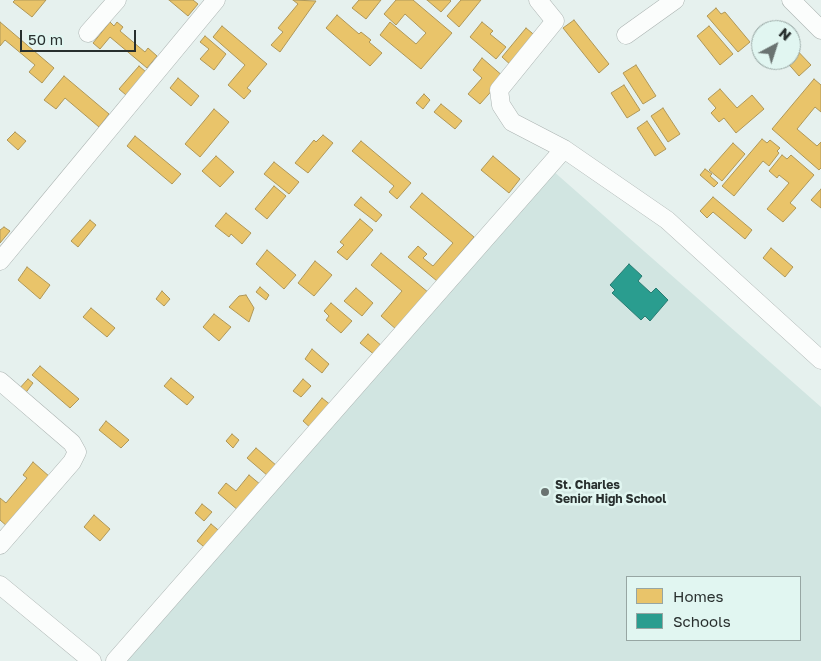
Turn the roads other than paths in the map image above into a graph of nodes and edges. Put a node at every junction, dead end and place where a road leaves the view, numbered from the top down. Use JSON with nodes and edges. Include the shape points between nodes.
{"nodes":[{"id":1,"x":117,"y":0,"type":"edge"},
{"id":2,"x":216,"y":0,"type":"edge"},
{"id":3,"x":538,"y":0,"type":"edge"},
{"id":4,"x":675,"y":0,"type":"edge"},
{"id":5,"x":791,"y":0,"type":"edge"},
{"id":6,"x":821,"y":30,"type":"edge"},
{"id":7,"x":88,"y":33,"type":"dead end"},
{"id":8,"x":626,"y":35,"type":"dead end"},
{"id":9,"x":564,"y":149,"type":"junction"},
{"id":10,"x":0,"y":261,"type":"edge"},
{"id":11,"x":821,"y":360,"type":"edge"},
{"id":12,"x":0,"y":381,"type":"edge"},
{"id":13,"x":0,"y":545,"type":"edge"},
{"id":14,"x":0,"y":585,"type":"edge"},
{"id":15,"x":92,"y":661,"type":"edge"},
{"id":16,"x":115,"y":661,"type":"edge"}],
"edges":[{"from":1,"to":7,"type":"street"},
{"from":2,"to":10,"type":"street"},
{"from":3,"to":9,"type":"street","via":[[555,21],[500,90],[501,105],[512,122]]},
{"from":4,"to":8,"type":"street"},
{"from":5,"to":6,"type":"street"},
{"from":9,"to":11,"type":"street","via":[[667,220]]},
{"from":9,"to":16,"type":"street"},
{"from":12,"to":13,"type":"street","via":[[72,443],[77,452],[72,462]]},
{"from":14,"to":15,"type":"street"}]}
